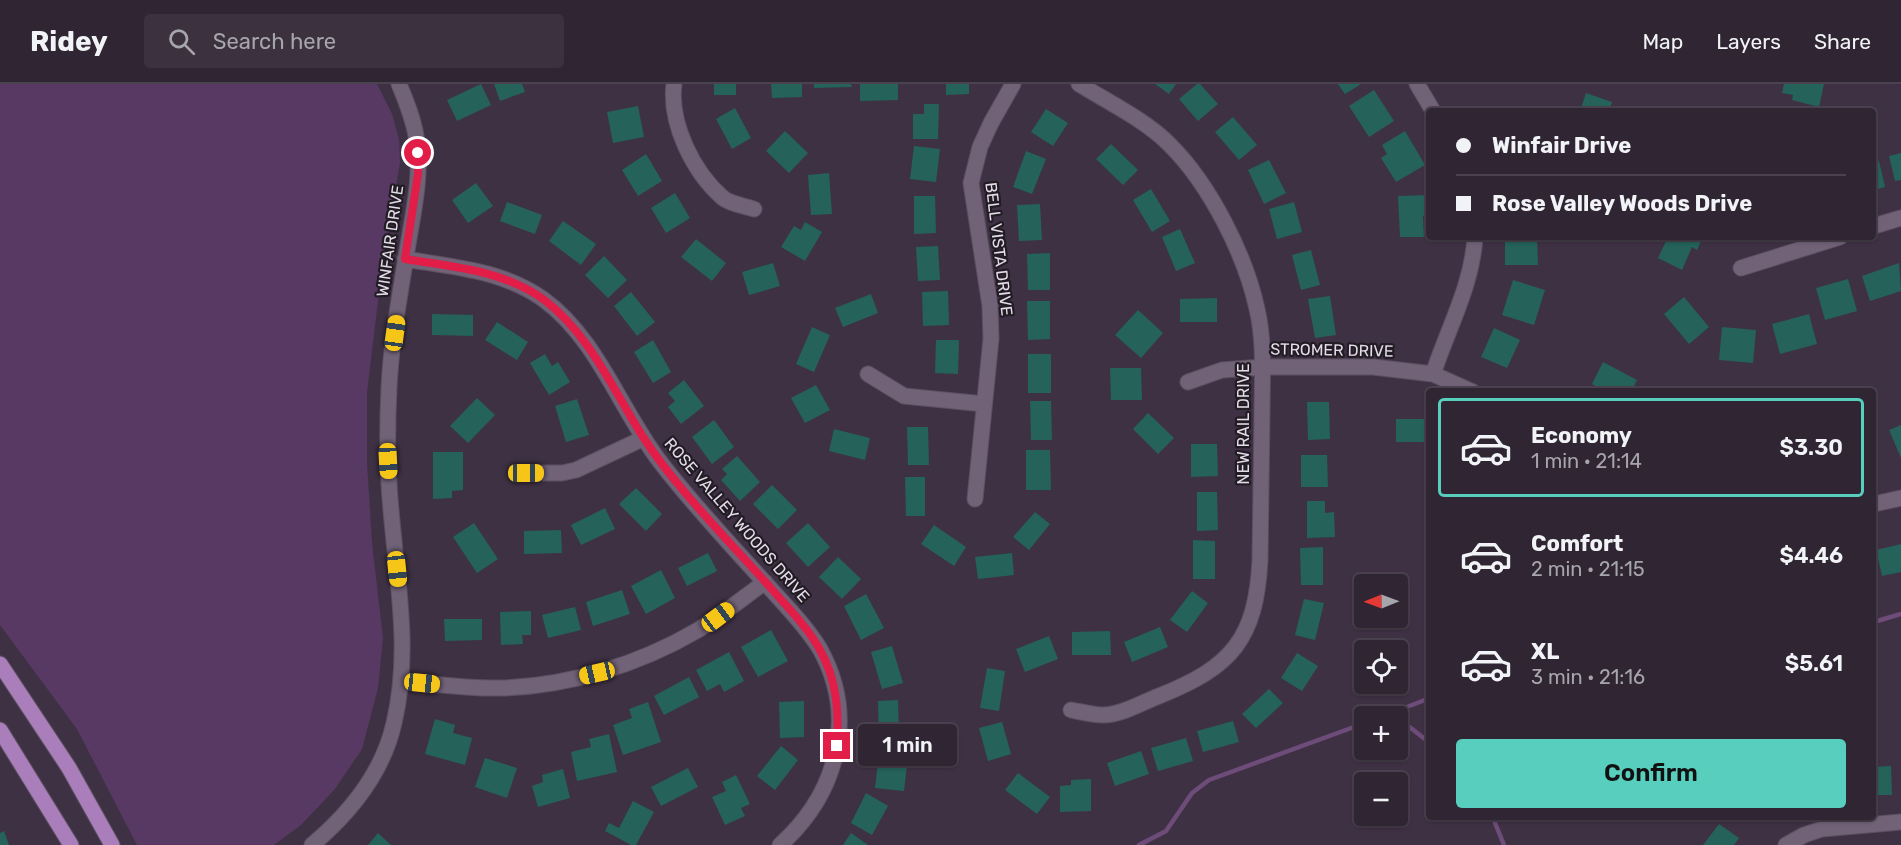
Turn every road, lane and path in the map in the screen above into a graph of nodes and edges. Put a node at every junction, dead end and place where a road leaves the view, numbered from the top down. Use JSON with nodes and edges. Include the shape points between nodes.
{"nodes":[{"id":1,"x":399,"y":84,"type":"edge"},
{"id":2,"x":674,"y":84,"type":"edge"},
{"id":3,"x":1013,"y":84,"type":"edge"},
{"id":4,"x":1079,"y":84,"type":"edge"},
{"id":5,"x":1417,"y":84,"type":"edge"},
{"id":6,"x":1431,"y":108,"type":"edge"},
{"id":7,"x":754,"y":209,"type":"dead end"},
{"id":8,"x":1901,"y":218,"type":"edge"},
{"id":9,"x":1876,"y":225,"type":"edge"},
{"id":10,"x":1474,"y":240,"type":"edge"},
{"id":11,"x":1830,"y":240,"type":"edge"},
{"id":12,"x":405,"y":259,"type":"junction"},
{"id":13,"x":1741,"y":268,"type":"dead end"},
{"id":14,"x":1263,"y":367,"type":"junction"},
{"id":15,"x":868,"y":374,"type":"dead end"},
{"id":16,"x":1433,"y":374,"type":"junction"},
{"id":17,"x":1188,"y":382,"type":"dead end"},
{"id":18,"x":1464,"y":388,"type":"edge"},
{"id":19,"x":984,"y":404,"type":"junction"},
{"id":20,"x":644,"y":438,"type":"junction"},
{"id":21,"x":526,"y":473,"type":"dead end"},
{"id":22,"x":1901,"y":498,"type":"edge"},
{"id":23,"x":975,"y":499,"type":"dead end"},
{"id":24,"x":1876,"y":504,"type":"edge"},
{"id":25,"x":765,"y":582,"type":"junction"},
{"id":26,"x":0,"y":664,"type":"edge"},
{"id":27,"x":402,"y":681,"type":"junction"},
{"id":28,"x":1071,"y":710,"type":"dead end"},
{"id":29,"x":0,"y":730,"type":"edge"},
{"id":30,"x":1901,"y":822,"type":"edge"},
{"id":31,"x":70,"y":845,"type":"edge"},
{"id":32,"x":112,"y":845,"type":"edge"},
{"id":33,"x":312,"y":845,"type":"edge"},
{"id":34,"x":780,"y":845,"type":"edge"},
{"id":35,"x":1786,"y":845,"type":"edge"}],
"edges":[{"from":1,"to":12,"type":"street","name":"WINFAIR DRIVE","via":[[410,112],[418,153]]},
{"from":2,"to":7,"type":"street","via":[[678,129],[698,167],[724,200]]},
{"from":3,"to":19,"type":"street","name":"BELL VISTA DRIVE","via":[[980,147],[971,183],[990,306],[991,339]]},
{"from":4,"to":14,"type":"street","name":"NEW RAIL DRIVE","via":[[1169,144],[1202,186],[1250,281],[1258,311]]},
{"from":5,"to":6,"type":"street"},
{"from":8,"to":9,"type":"street"},
{"from":10,"to":16,"type":"street","via":[[1465,290]]},
{"from":11,"to":13,"type":"street"},
{"from":12,"to":20,"type":"street","name":"ROSE VALLEY WOODS DRIVE","via":[[500,276],[543,299],[581,338]]},
{"from":12,"to":27,"type":"street","name":"WINFAIR DRIVE","via":[[388,419],[391,509],[403,629]]},
{"from":14,"to":16,"type":"street","name":"STROMER DRIVE","via":[[1373,367]]},
{"from":14,"to":17,"type":"street","name":"STROMER DRIVE","via":[[1222,370]]},
{"from":14,"to":28,"type":"street","name":"NEW RAIL DRIVE","via":[[1259,590],[1242,635],[1219,665],[1193,682],[1105,715]]},
{"from":15,"to":19,"type":"street","via":[[904,396]]},
{"from":16,"to":18,"type":"street","name":"STROMER DRIVE"},
{"from":19,"to":23,"type":"street","name":"BELL VISTA DRIVE"},
{"from":20,"to":21,"type":"street","via":[[576,470]]},
{"from":20,"to":25,"type":"street","name":"ROSE VALLEY WOODS DRIVE","via":[[661,463]]},
{"from":22,"to":24,"type":"street"},
{"from":25,"to":27,"type":"street","via":[[676,642],[597,673],[502,688]]},
{"from":25,"to":34,"type":"street","name":"ROSE VALLEY WOODS DRIVE","via":[[820,649],[832,679],[838,713],[836,754],[828,780],[814,808]]},
{"from":26,"to":32,"type":"main road","via":[[69,768]]},
{"from":27,"to":33,"type":"street","name":"WINFAIR DRIVE","via":[[393,726],[376,769],[346,814]]},
{"from":29,"to":31,"type":"main road"},
{"from":30,"to":35,"type":"street","via":[[1822,829]]}]}
